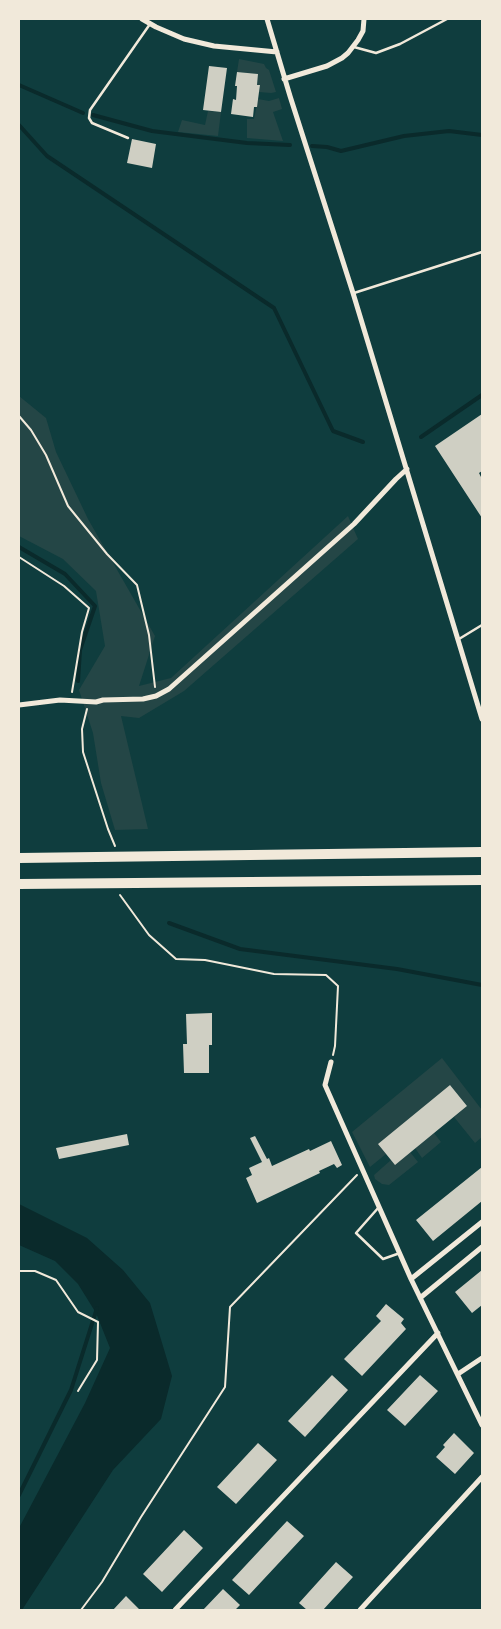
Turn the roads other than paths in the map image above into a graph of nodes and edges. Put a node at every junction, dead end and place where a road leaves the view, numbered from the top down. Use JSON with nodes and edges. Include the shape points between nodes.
{"nodes":[{"id":1,"x":142,"y":19,"type":"edge"},
{"id":2,"x":267,"y":19,"type":"edge"},
{"id":3,"x":364,"y":19,"type":"edge"},
{"id":4,"x":447,"y":19,"type":"edge"},
{"id":5,"x":150,"y":24,"type":"junction"},
{"id":6,"x":354,"y":47,"type":"junction"},
{"id":7,"x":277,"y":52,"type":"junction"},
{"id":8,"x":284,"y":79,"type":"junction"},
{"id":9,"x":128,"y":138,"type":"dead end"},
{"id":10,"x":482,"y":252,"type":"edge"},
{"id":11,"x":353,"y":294,"type":"junction"},
{"id":12,"x":407,"y":469,"type":"junction"},
{"id":13,"x":482,"y":625,"type":"edge"},
{"id":14,"x":457,"y":640,"type":"junction"},
{"id":15,"x":19,"y":705,"type":"edge"},
{"id":16,"x":482,"y":719,"type":"edge"},
{"id":17,"x":482,"y":852,"type":"edge"},
{"id":18,"x":19,"y":858,"type":"edge"},
{"id":19,"x":482,"y":880,"type":"edge"},
{"id":20,"x":19,"y":884,"type":"edge"},
{"id":21,"x":331,"y":1062,"type":"road end"},
{"id":22,"x":380,"y":1206,"type":"junction"},
{"id":23,"x":482,"y":1222,"type":"edge"},
{"id":24,"x":482,"y":1247,"type":"edge"},
{"id":25,"x":400,"y":1253,"type":"junction"},
{"id":26,"x":411,"y":1279,"type":"junction"},
{"id":27,"x":420,"y":1298,"type":"junction"},
{"id":28,"x":438,"y":1333,"type":"junction"},
{"id":29,"x":482,"y":1358,"type":"edge"},
{"id":30,"x":458,"y":1374,"type":"junction"},
{"id":31,"x":482,"y":1425,"type":"edge"},
{"id":32,"x":482,"y":1477,"type":"edge"},
{"id":33,"x":174,"y":1610,"type":"edge"},
{"id":34,"x":360,"y":1610,"type":"edge"}],
"edges":[{"from":1,"to":5,"type":"street"},
{"from":2,"to":7,"type":"street"},
{"from":3,"to":6,"type":"street"},
{"from":4,"to":6,"type":"lane","via":[[376,53]]},
{"from":5,"to":7,"type":"street","via":[[184,40]]},
{"from":5,"to":9,"type":"lane","via":[[90,110],[92,122]]},
{"from":6,"to":8,"type":"street","via":[[335,62]]},
{"from":7,"to":8,"type":"street"},
{"from":8,"to":11,"type":"street"},
{"from":10,"to":11,"type":"lane"},
{"from":11,"to":12,"type":"street"},
{"from":12,"to":14,"type":"street"},
{"from":12,"to":15,"type":"street","via":[[354,524],[169,689],[142,699],[60,700]]},
{"from":13,"to":14,"type":"lane"},
{"from":14,"to":16,"type":"street"},
{"from":17,"to":18,"type":"highway"},
{"from":19,"to":20,"type":"highway"},
{"from":21,"to":22,"type":"street","via":[[325,1085]]},
{"from":22,"to":25,"type":"street"},
{"from":22,"to":25,"type":"lane","via":[[356,1233],[383,1259]]},
{"from":23,"to":26,"type":"street"},
{"from":24,"to":27,"type":"street"},
{"from":25,"to":26,"type":"street"},
{"from":26,"to":27,"type":"street"},
{"from":27,"to":28,"type":"street"},
{"from":28,"to":30,"type":"street"},
{"from":28,"to":33,"type":"street"},
{"from":29,"to":30,"type":"street"},
{"from":30,"to":31,"type":"street"},
{"from":32,"to":34,"type":"street"}]}
